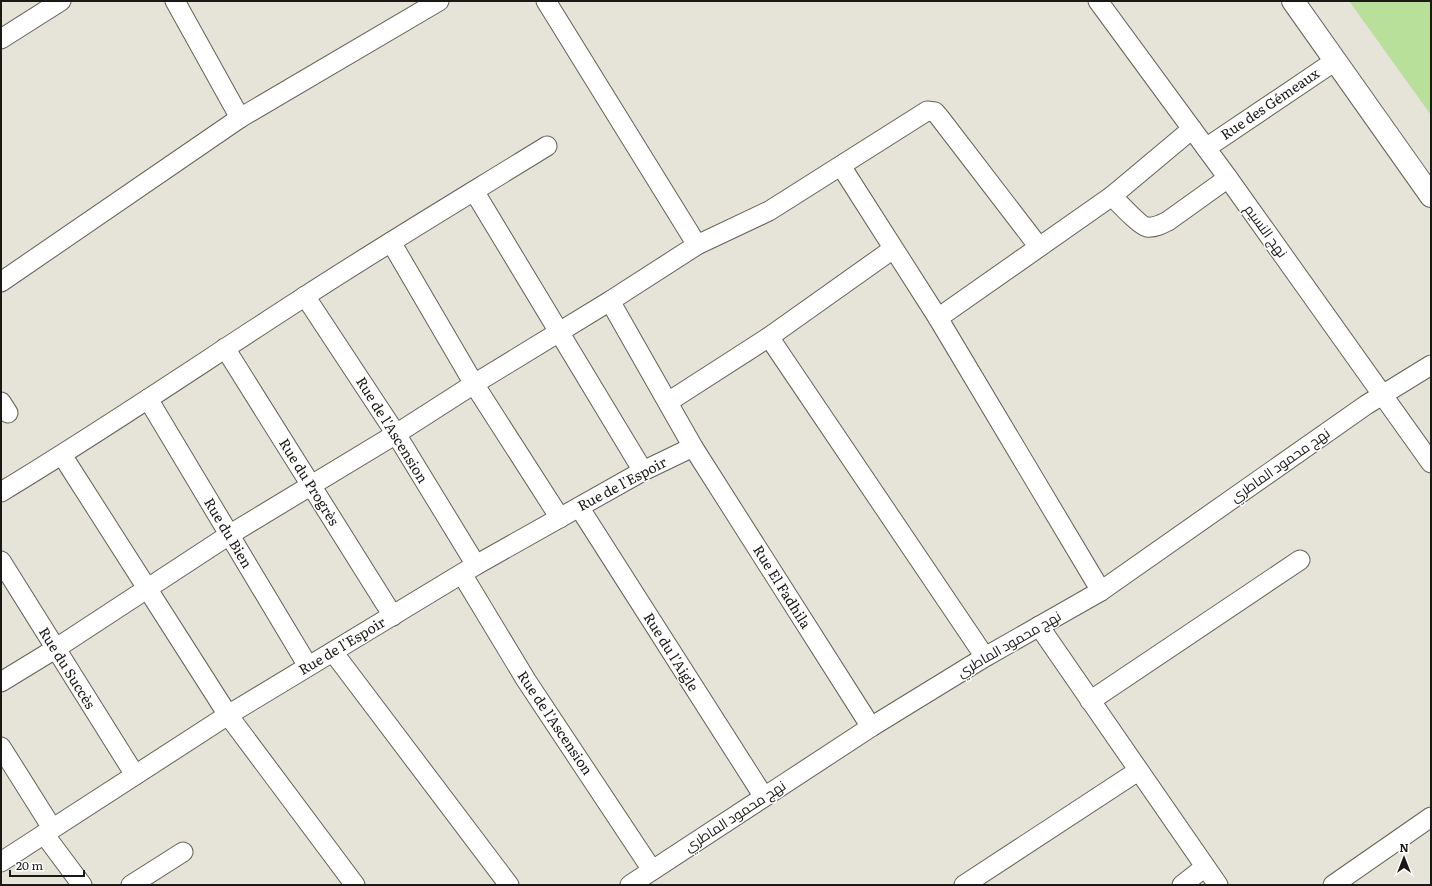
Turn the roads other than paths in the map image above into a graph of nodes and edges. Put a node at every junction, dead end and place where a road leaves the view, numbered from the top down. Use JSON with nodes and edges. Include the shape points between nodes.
{"nodes":[{"id":1,"x":61,"y":1,"type":"edge"},
{"id":2,"x":174,"y":1,"type":"edge"},
{"id":3,"x":439,"y":1,"type":"edge"},
{"id":4,"x":546,"y":1,"type":"edge"},
{"id":5,"x":1098,"y":1,"type":"edge"},
{"id":6,"x":1293,"y":1,"type":"edge"},
{"id":7,"x":1,"y":39,"type":"edge"},
{"id":8,"x":1335,"y":61,"type":"junction"},
{"id":9,"x":240,"y":118,"type":"junction"},
{"id":10,"x":1192,"y":129,"type":"junction"},
{"id":11,"x":547,"y":146,"type":"dead end"},
{"id":12,"x":1206,"y":148,"type":"junction"},
{"id":13,"x":841,"y":166,"type":"junction"},
{"id":14,"x":1228,"y":178,"type":"junction"},
{"id":15,"x":474,"y":191,"type":"junction"},
{"id":16,"x":1112,"y":196,"type":"junction"},
{"id":17,"x":1431,"y":196,"type":"edge"},
{"id":18,"x":390,"y":242,"type":"junction"},
{"id":19,"x":697,"y":245,"type":"junction"},
{"id":20,"x":1039,"y":247,"type":"junction"},
{"id":21,"x":894,"y":250,"type":"junction"},
{"id":22,"x":1,"y":282,"type":"edge"},
{"id":23,"x":305,"y":296,"type":"junction"},
{"id":24,"x":610,"y":301,"type":"junction"},
{"id":25,"x":938,"y":318,"type":"junction"},
{"id":26,"x":560,"y":332,"type":"junction"},
{"id":27,"x":769,"y":337,"type":"junction"},
{"id":28,"x":225,"y":348,"type":"junction"},
{"id":29,"x":1431,"y":365,"type":"edge"},
{"id":30,"x":474,"y":384,"type":"junction"},
{"id":31,"x":1384,"y":395,"type":"junction"},
{"id":32,"x":148,"y":399,"type":"junction"},
{"id":33,"x":668,"y":402,"type":"junction"},
{"id":34,"x":396,"y":434,"type":"junction"},
{"id":35,"x":693,"y":447,"type":"junction"},
{"id":36,"x":62,"y":455,"type":"junction"},
{"id":37,"x":1431,"y":463,"type":"edge"},
{"id":38,"x":644,"y":471,"type":"junction"},
{"id":39,"x":311,"y":486,"type":"junction"},
{"id":40,"x":1,"y":492,"type":"edge"},
{"id":41,"x":579,"y":507,"type":"junction"},
{"id":42,"x":560,"y":518,"type":"junction"},
{"id":43,"x":229,"y":535,"type":"junction"},
{"id":44,"x":1300,"y":560,"type":"dead end"},
{"id":45,"x":1,"y":561,"type":"edge"},
{"id":46,"x":469,"y":569,"type":"junction"},
{"id":47,"x":148,"y":589,"type":"junction"},
{"id":48,"x":1101,"y":591,"type":"junction"},
{"id":49,"x":392,"y":616,"type":"junction"},
{"id":50,"x":1039,"y":626,"type":"junction"},
{"id":51,"x":55,"y":649,"type":"junction"},
{"id":52,"x":333,"y":652,"type":"junction"},
{"id":53,"x":985,"y":657,"type":"junction"},
{"id":54,"x":308,"y":666,"type":"junction"},
{"id":55,"x":1,"y":682,"type":"edge"},
{"id":56,"x":1090,"y":701,"type":"junction"},
{"id":57,"x":228,"y":715,"type":"junction"},
{"id":58,"x":870,"y":727,"type":"junction"},
{"id":59,"x":1,"y":747,"type":"edge"},
{"id":60,"x":1138,"y":770,"type":"junction"},
{"id":61,"x":135,"y":775,"type":"junction"},
{"id":62,"x":764,"y":797,"type":"junction"},
{"id":63,"x":1431,"y":817,"type":"edge"},
{"id":64,"x":48,"y":831,"type":"junction"},
{"id":65,"x":183,"y":852,"type":"dead end"},
{"id":66,"x":1,"y":862,"type":"edge"},
{"id":67,"x":1205,"y":867,"type":"junction"},
{"id":68,"x":652,"y":870,"type":"junction"},
{"id":69,"x":82,"y":885,"type":"edge"},
{"id":70,"x":131,"y":885,"type":"edge"},
{"id":71,"x":355,"y":885,"type":"edge"},
{"id":72,"x":509,"y":885,"type":"edge"},
{"id":73,"x":630,"y":885,"type":"edge"},
{"id":74,"x":964,"y":885,"type":"edge"},
{"id":75,"x":1182,"y":885,"type":"edge"},
{"id":76,"x":1218,"y":885,"type":"edge"},
{"id":77,"x":1334,"y":885,"type":"edge"}],
"edges":[{"from":1,"to":7,"type":"street"},
{"from":2,"to":9,"type":"street"},
{"from":3,"to":9,"type":"street"},
{"from":4,"to":19,"type":"street"},
{"from":5,"to":10,"type":"street","name":"نهج النسيم"},
{"from":6,"to":8,"type":"street"},
{"from":8,"to":12,"type":"street","name":"Rue des Gémeaux"},
{"from":8,"to":17,"type":"street"},
{"from":9,"to":22,"type":"street"},
{"from":10,"to":12,"type":"street","name":"نهج النسيم"},
{"from":10,"to":16,"type":"street"},
{"from":11,"to":15,"type":"street"},
{"from":12,"to":14,"type":"street","name":"نهج النسيم"},
{"from":13,"to":19,"type":"street","via":[[770,211]]},
{"from":13,"to":20,"type":"street","via":[[927,111],[935,112]]},
{"from":13,"to":21,"type":"street"},
{"from":14,"to":16,"type":"street","via":[[1158,226],[1146,227]]},
{"from":14,"to":31,"type":"street","name":"نهج النسيم"},
{"from":15,"to":18,"type":"street"},
{"from":15,"to":26,"type":"street"},
{"from":16,"to":20,"type":"street"},
{"from":18,"to":23,"type":"street"},
{"from":18,"to":30,"type":"street"},
{"from":19,"to":24,"type":"street"},
{"from":20,"to":25,"type":"street"},
{"from":21,"to":25,"type":"street"},
{"from":21,"to":27,"type":"street"},
{"from":23,"to":28,"type":"street"},
{"from":23,"to":34,"type":"street","name":"Rue de l'Ascension"},
{"from":24,"to":26,"type":"street"},
{"from":24,"to":33,"type":"street","name":"Rue El Fadhila"},
{"from":25,"to":48,"type":"street"},
{"from":26,"to":30,"type":"street"},
{"from":26,"to":38,"type":"street"},
{"from":27,"to":33,"type":"street"},
{"from":27,"to":53,"type":"street"},
{"from":28,"to":32,"type":"street"},
{"from":28,"to":39,"type":"street","name":"Rue du Progrès"},
{"from":29,"to":31,"type":"street","name":"نهج محمود الماطري"},
{"from":30,"to":34,"type":"street"},
{"from":30,"to":42,"type":"street"},
{"from":31,"to":37,"type":"street","name":"نهج النسيم"},
{"from":31,"to":48,"type":"street","name":"نهج محمود الماطري","via":[[1366,405]]},
{"from":32,"to":36,"type":"street"},
{"from":32,"to":43,"type":"street","name":"Rue du Bien"},
{"from":33,"to":35,"type":"street","name":"Rue El Fadhila"},
{"from":34,"to":39,"type":"street"},
{"from":34,"to":46,"type":"street","name":"Rue de l'Ascension"},
{"from":35,"to":38,"type":"street","name":"Rue de l'Espoir"},
{"from":35,"to":58,"type":"street","name":"Rue El Fadhila"},
{"from":36,"to":40,"type":"street"},
{"from":36,"to":47,"type":"street"},
{"from":38,"to":41,"type":"street","name":"Rue de l'Espoir"},
{"from":39,"to":43,"type":"street"},
{"from":39,"to":49,"type":"street","name":"Rue du Progrès"},
{"from":41,"to":42,"type":"street","name":"Rue de l'Espoir"},
{"from":41,"to":62,"type":"street","name":"Rue du l'Aigle"},
{"from":42,"to":46,"type":"street","name":"Rue de l'Espoir"},
{"from":43,"to":47,"type":"street"},
{"from":43,"to":54,"type":"street","name":"Rue du Bien"},
{"from":44,"to":56,"type":"street"},
{"from":45,"to":51,"type":"street","name":"Rue du Succès"},
{"from":46,"to":49,"type":"street","name":"Rue de l'Espoir"},
{"from":46,"to":68,"type":"street","name":"Rue de l'Ascension","via":[[530,686]]},
{"from":47,"to":51,"type":"street"},
{"from":47,"to":57,"type":"street"},
{"from":48,"to":50,"type":"street","name":"نهج محمود الماطري"},
{"from":49,"to":52,"type":"street","name":"Rue de l'Espoir"},
{"from":50,"to":53,"type":"street","name":"نهج محمود الماطري"},
{"from":50,"to":56,"type":"street"},
{"from":51,"to":55,"type":"street"},
{"from":51,"to":61,"type":"street","name":"Rue du Succès"},
{"from":52,"to":54,"type":"street","name":"Rue de l'Espoir"},
{"from":52,"to":72,"type":"street"},
{"from":53,"to":58,"type":"street","name":"نهج محمود الماطري"},
{"from":54,"to":57,"type":"street","name":"Rue de l'Espoir"},
{"from":56,"to":60,"type":"street"},
{"from":57,"to":61,"type":"street","name":"Rue de l'Espoir"},
{"from":57,"to":71,"type":"street"},
{"from":58,"to":62,"type":"street","name":"نهج محمود الماطري"},
{"from":59,"to":64,"type":"street"},
{"from":60,"to":67,"type":"street"},
{"from":60,"to":74,"type":"street"},
{"from":61,"to":64,"type":"street","name":"Rue de l'Espoir"},
{"from":62,"to":68,"type":"street","name":"نهج محمود الماطري"},
{"from":63,"to":77,"type":"street"},
{"from":64,"to":66,"type":"street","name":"Rue de l'Espoir"},
{"from":64,"to":69,"type":"street"},
{"from":65,"to":70,"type":"street"},
{"from":67,"to":75,"type":"street"},
{"from":67,"to":76,"type":"street"},
{"from":68,"to":73,"type":"street","name":"نهج محمود الماطري"}]}
